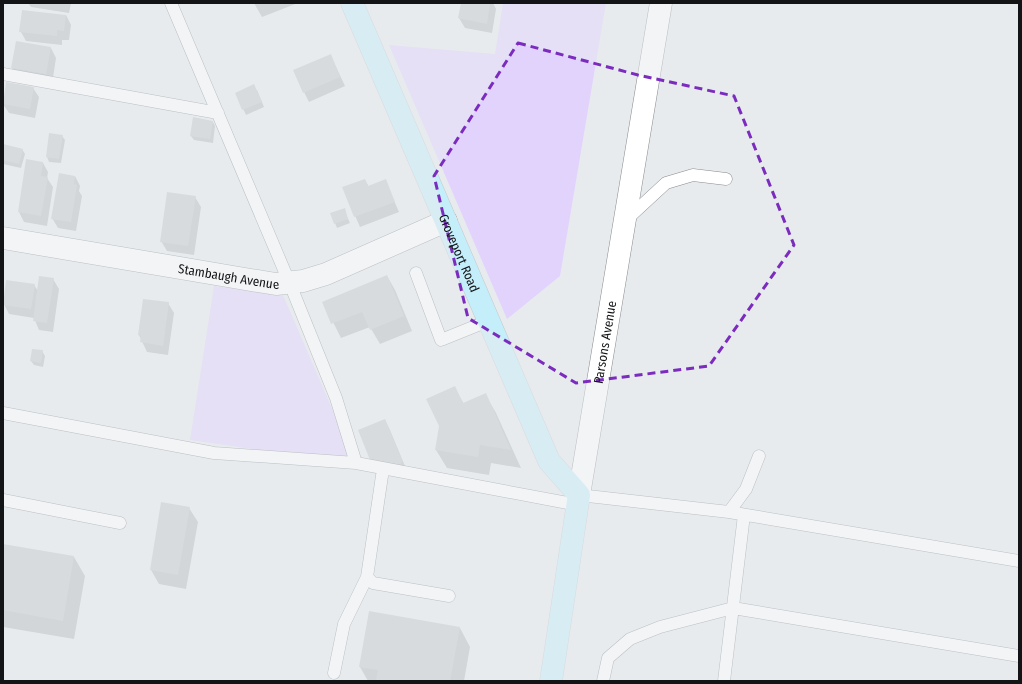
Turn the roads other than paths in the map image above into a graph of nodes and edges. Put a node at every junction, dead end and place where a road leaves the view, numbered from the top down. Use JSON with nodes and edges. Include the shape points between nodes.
{"nodes":[{"id":1,"x":171,"y":3,"type":"edge"},
{"id":2,"x":352,"y":3,"type":"edge"},
{"id":3,"x":661,"y":3,"type":"edge"},
{"id":4,"x":3,"y":74,"type":"edge"},
{"id":5,"x":218,"y":113,"type":"junction"},
{"id":6,"x":726,"y":179,"type":"dead end"},
{"id":7,"x":446,"y":221,"type":"junction"},
{"id":8,"x":624,"y":222,"type":"junction"},
{"id":9,"x":3,"y":238,"type":"edge"},
{"id":10,"x":416,"y":273,"type":"dead end"},
{"id":11,"x":290,"y":284,"type":"junction"},
{"id":12,"x":488,"y":321,"type":"junction"},
{"id":13,"x":3,"y":413,"type":"edge"},
{"id":14,"x":759,"y":456,"type":"dead end"},
{"id":15,"x":356,"y":463,"type":"junction"},
{"id":16,"x":383,"y":469,"type":"junction"},
{"id":17,"x":3,"y":500,"type":"edge"},
{"id":18,"x":578,"y":500,"type":"junction"},
{"id":19,"x":729,"y":512,"type":"junction"},
{"id":20,"x":744,"y":515,"type":"junction"},
{"id":21,"x":120,"y":523,"type":"dead end"},
{"id":22,"x":1019,"y":561,"type":"edge"},
{"id":23,"x":367,"y":577,"type":"junction"},
{"id":24,"x":449,"y":596,"type":"dead end"},
{"id":25,"x":733,"y":608,"type":"junction"},
{"id":26,"x":1019,"y":656,"type":"edge"},
{"id":27,"x":334,"y":673,"type":"dead end"},
{"id":28,"x":551,"y":681,"type":"edge"},
{"id":29,"x":603,"y":681,"type":"edge"},
{"id":30,"x":724,"y":681,"type":"edge"}],
"edges":[{"from":1,"to":5,"type":"lane"},
{"from":2,"to":7,"type":"main road","name":"Groveport Road"},
{"from":3,"to":8,"type":"street","name":"Parsons Avenue"},
{"from":4,"to":5,"type":"lane"},
{"from":5,"to":11,"type":"lane"},
{"from":6,"to":8,"type":"lane","via":[[693,176],[666,183]]},
{"from":7,"to":11,"type":"street","name":"Stambaugh Avenue","via":[[326,274]]},
{"from":7,"to":12,"type":"main road","name":"Groveport Road"},
{"from":8,"to":18,"type":"street","name":"Parsons Avenue"},
{"from":9,"to":11,"type":"street","name":"Stambaugh Avenue","via":[[276,284]]},
{"from":10,"to":12,"type":"lane","via":[[442,340]]},
{"from":11,"to":15,"type":"lane","via":[[336,398]]},
{"from":12,"to":18,"type":"main road","name":"Groveport Road","via":[[549,461]]},
{"from":13,"to":15,"type":"lane","via":[[214,453]]},
{"from":14,"to":19,"type":"lane","via":[[746,489]]},
{"from":15,"to":16,"type":"lane"},
{"from":16,"to":18,"type":"lane"},
{"from":16,"to":23,"type":"lane"},
{"from":17,"to":21,"type":"lane"},
{"from":18,"to":19,"type":"lane"},
{"from":18,"to":28,"type":"main road","name":"Parsons Avenue"},
{"from":19,"to":20,"type":"lane"},
{"from":20,"to":22,"type":"lane"},
{"from":20,"to":25,"type":"lane"},
{"from":23,"to":24,"type":"lane","via":[[373,583]]},
{"from":23,"to":27,"type":"lane","via":[[344,624]]},
{"from":25,"to":26,"type":"lane"},
{"from":25,"to":29,"type":"lane","via":[[660,627],[630,640],[608,658]]},
{"from":25,"to":30,"type":"lane"}]}
